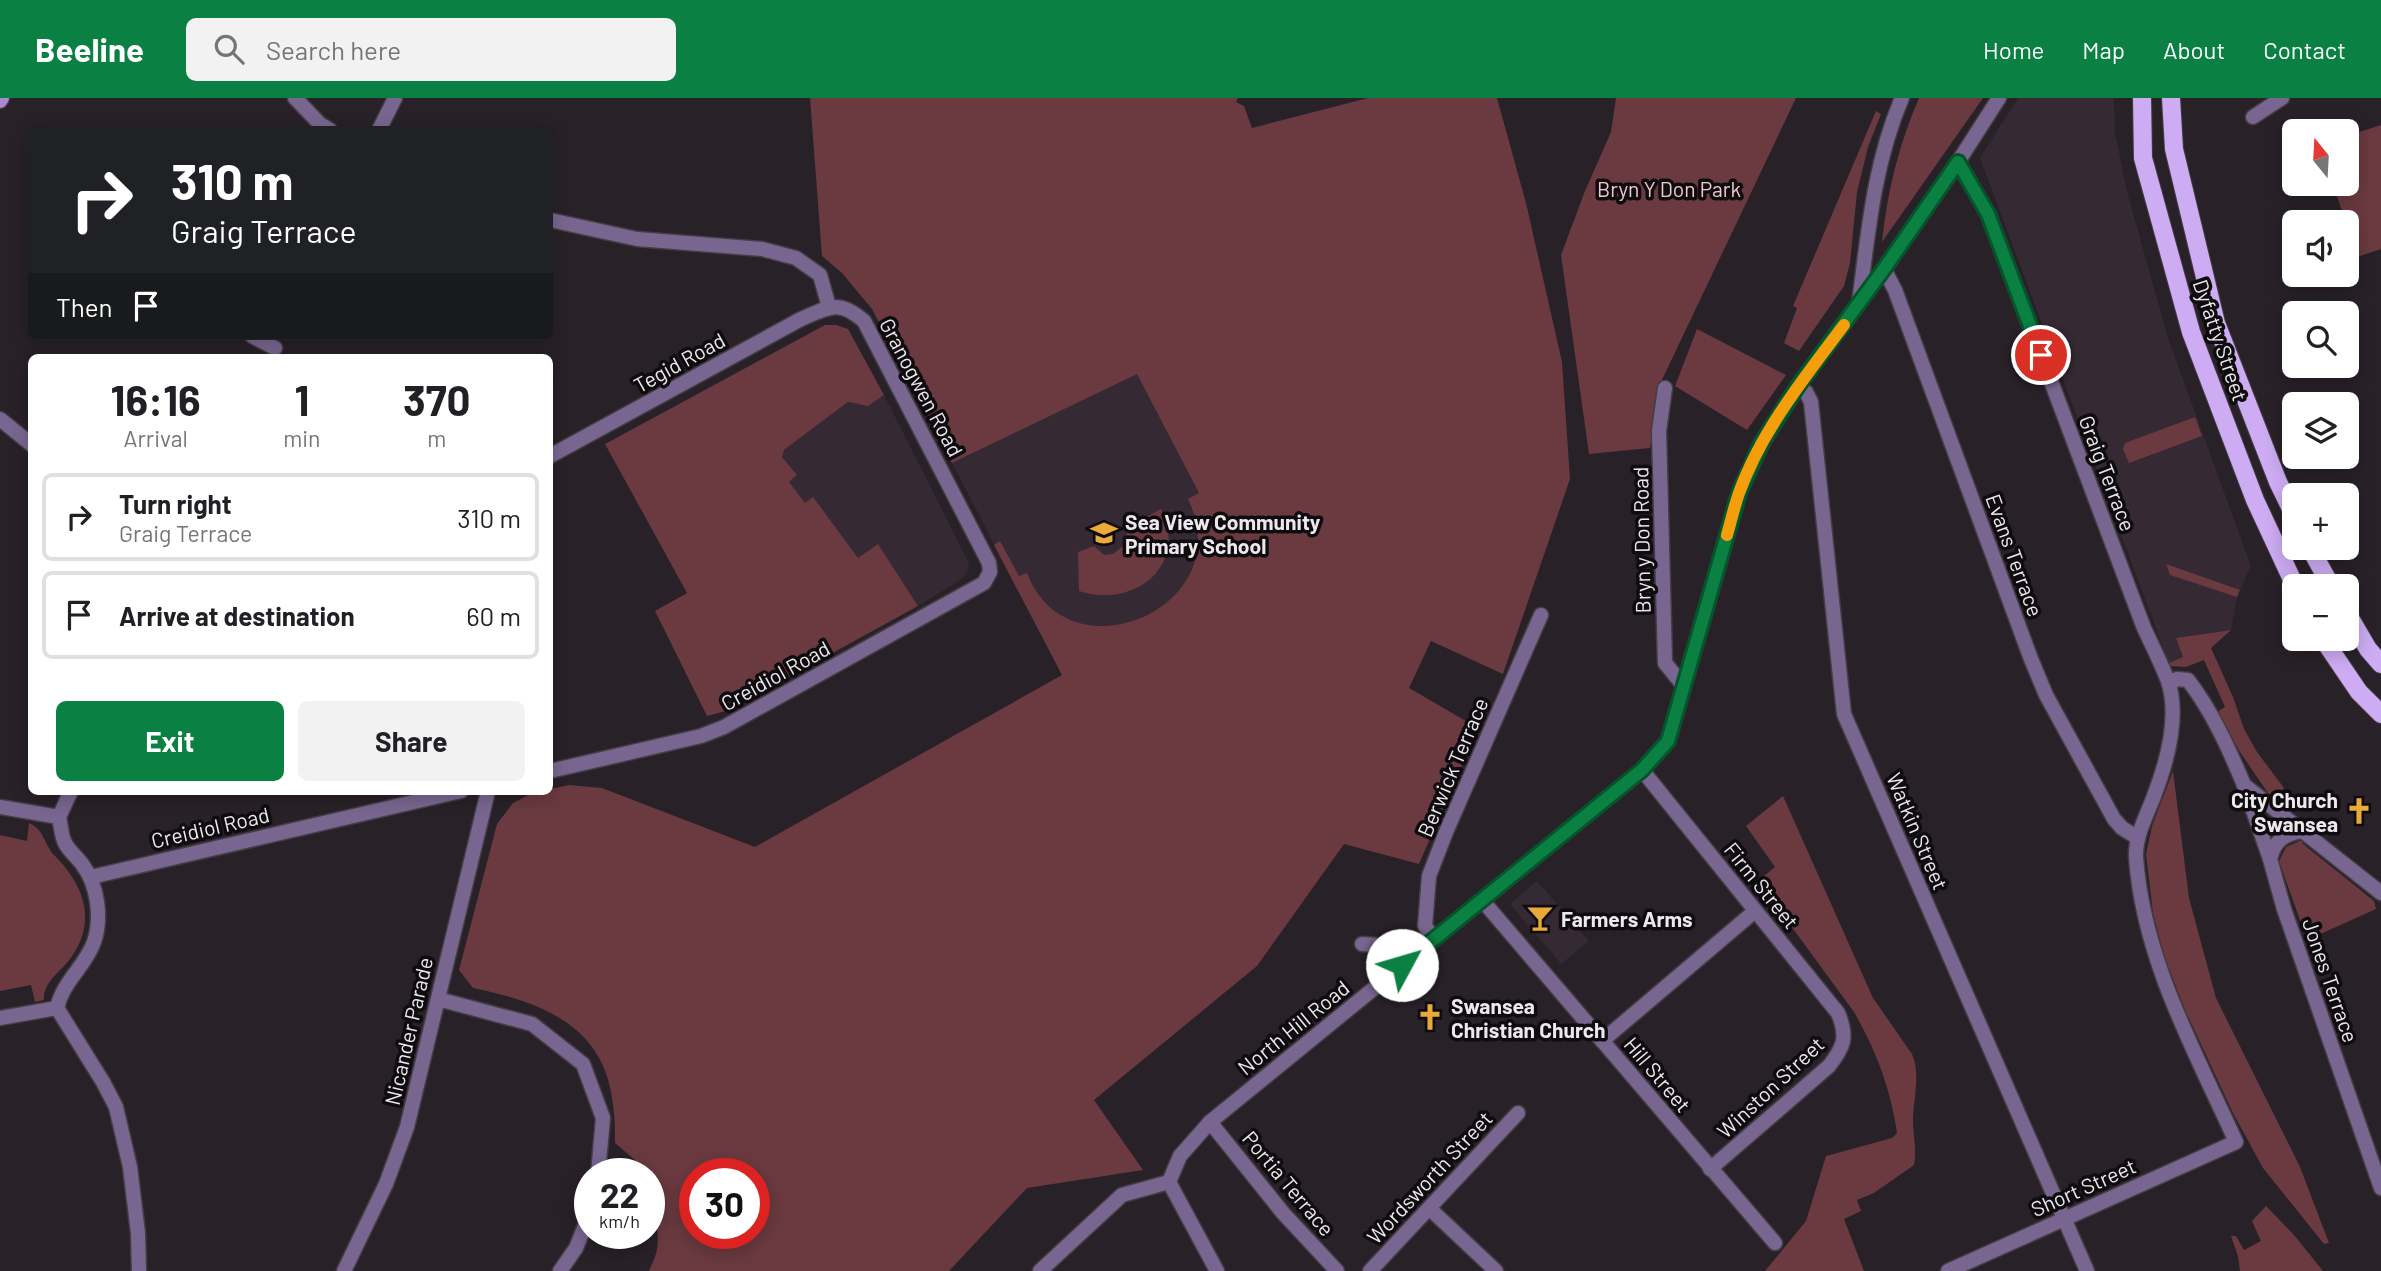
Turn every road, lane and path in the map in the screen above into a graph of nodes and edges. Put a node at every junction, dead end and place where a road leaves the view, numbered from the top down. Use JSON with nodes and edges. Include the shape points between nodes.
{"nodes":[{"id":1,"x":295,"y":98,"type":"edge"},
{"id":2,"x":395,"y":98,"type":"edge"},
{"id":3,"x":1902,"y":98,"type":"edge"},
{"id":4,"x":1999,"y":98,"type":"edge"},
{"id":5,"x":2142,"y":98,"type":"edge"},
{"id":6,"x":2171,"y":98,"type":"edge"},
{"id":7,"x":2282,"y":98,"type":"edge"},
{"id":8,"x":2253,"y":117,"type":"dead end"},
{"id":9,"x":323,"y":126,"type":"edge"},
{"id":10,"x":381,"y":126,"type":"edge"},
{"id":11,"x":1958,"y":162,"type":"junction"},
{"id":12,"x":553,"y":221,"type":"edge"},
{"id":13,"x":1884,"y":269,"type":"junction"},
{"id":14,"x":1859,"y":304,"type":"junction"},
{"id":15,"x":829,"y":307,"type":"junction"},
{"id":16,"x":1798,"y":386,"type":"junction"},
{"id":17,"x":1665,"y":388,"type":"dead end"},
{"id":18,"x":0,"y":419,"type":"edge"},
{"id":19,"x":28,"y":443,"type":"edge"},
{"id":20,"x":553,"y":454,"type":"edge"},
{"id":21,"x":2282,"y":490,"type":"edge"},
{"id":22,"x":989,"y":562,"type":"joint"},
{"id":23,"x":2289,"y":574,"type":"edge"},
{"id":24,"x":1541,"y":615,"type":"dead end"},
{"id":25,"x":2359,"y":634,"type":"edge"},
{"id":26,"x":2331,"y":651,"type":"edge"},
{"id":27,"x":2381,"y":664,"type":"edge"},
{"id":28,"x":2169,"y":684,"type":"junction"},
{"id":29,"x":1683,"y":685,"type":"junction"},
{"id":30,"x":2381,"y":714,"type":"edge"},
{"id":31,"x":553,"y":770,"type":"edge"},
{"id":32,"x":1642,"y":770,"type":"junction"},
{"id":33,"x":2244,"y":785,"type":"junction"},
{"id":34,"x":69,"y":795,"type":"edge"},
{"id":35,"x":444,"y":795,"type":"edge"},
{"id":36,"x":487,"y":795,"type":"edge"},
{"id":37,"x":0,"y":807,"type":"edge"},
{"id":38,"x":59,"y":817,"type":"junction"},
{"id":39,"x":2302,"y":831,"type":"junction"},
{"id":40,"x":2138,"y":838,"type":"junction"},
{"id":41,"x":2270,"y":859,"type":"junction"},
{"id":42,"x":91,"y":877,"type":"junction"},
{"id":43,"x":2381,"y":893,"type":"edge"},
{"id":44,"x":1482,"y":900,"type":"junction"},
{"id":45,"x":1755,"y":911,"type":"junction"},
{"id":46,"x":1429,"y":943,"type":"junction"},
{"id":47,"x":1362,"y":944,"type":"dead end"},
{"id":48,"x":438,"y":999,"type":"junction"},
{"id":49,"x":57,"y":1008,"type":"junction"},
{"id":50,"x":0,"y":1018,"type":"edge"},
{"id":51,"x":1844,"y":1028,"type":"joint"},
{"id":52,"x":1602,"y":1041,"type":"junction"},
{"id":53,"x":1518,"y":1113,"type":"dead end"},
{"id":54,"x":1210,"y":1122,"type":"junction"},
{"id":55,"x":599,"y":1158,"type":"edge"},
{"id":56,"x":1710,"y":1169,"type":"junction"},
{"id":57,"x":1169,"y":1182,"type":"junction"},
{"id":58,"x":2381,"y":1188,"type":"edge"},
{"id":59,"x":1429,"y":1208,"type":"junction"},
{"id":60,"x":2063,"y":1218,"type":"junction"},
{"id":61,"x":1775,"y":1243,"type":"dead end"},
{"id":62,"x":575,"y":1249,"type":"edge"},
{"id":63,"x":139,"y":1271,"type":"edge"},
{"id":64,"x":344,"y":1271,"type":"edge"},
{"id":65,"x":560,"y":1271,"type":"edge"},
{"id":66,"x":1040,"y":1271,"type":"edge"},
{"id":67,"x":1217,"y":1271,"type":"edge"},
{"id":68,"x":1337,"y":1271,"type":"edge"},
{"id":69,"x":1370,"y":1271,"type":"edge"},
{"id":70,"x":1496,"y":1271,"type":"edge"},
{"id":71,"x":1948,"y":1271,"type":"edge"},
{"id":72,"x":2087,"y":1271,"type":"edge"}],
"edges":[{"from":1,"to":9,"type":"street"},
{"from":2,"to":10,"type":"street"},
{"from":3,"to":14,"type":"street","via":[[1874,188]]},
{"from":4,"to":11,"type":"street","name":"North Hill Road"},
{"from":5,"to":23,"type":"main road","name":"Dyfatty Street","via":[[2143,158],[2191,332],[2255,500]]},
{"from":6,"to":21,"type":"main road","name":"Dyfatty Street","via":[[2174,149],[2216,323]]},
{"from":7,"to":8,"type":"street"},
{"from":11,"to":13,"type":"street","name":"North Hill Road"},
{"from":11,"to":28,"type":"street","name":"Graig Terrace","via":[[1988,214]]},
{"from":12,"to":15,"type":"street","via":[[637,239],[762,249],[796,258],[820,275]]},
{"from":13,"to":14,"type":"street","name":"North Hill Road"},
{"from":13,"to":40,"type":"street","name":"Evans Terrace","via":[[2046,695],[2115,819]]},
{"from":14,"to":16,"type":"street","name":"North Hill Road"},
{"from":15,"to":20,"type":"street","name":"Tegid Road"},
{"from":15,"to":22,"type":"street","name":"Granogwen Road","via":[[842,305],[864,321]]},
{"from":16,"to":29,"type":"street","name":"North Hill Road","via":[[1762,442],[1739,493]]},
{"from":16,"to":60,"type":"street","name":"Watkin Street","via":[[1811,402],[1844,714]]},
{"from":17,"to":29,"type":"street","name":"Bryn y Don Road","via":[[1659,431],[1665,663]]},
{"from":18,"to":19,"type":"street"},
{"from":22,"to":31,"type":"street","name":"Creidiol Road","via":[[984,583],[724,727]]},
{"from":24,"to":46,"type":"street","name":"Berwick Terrace","via":[[1429,876],[1425,926]]},
{"from":25,"to":27,"type":"main road"},
{"from":26,"to":30,"type":"main road","via":[[2359,692]]},
{"from":28,"to":33,"type":"street","name":"Jones Terrace","via":[[2188,680],[2198,693]]},
{"from":28,"to":40,"type":"street","name":"Graig Terrace","via":[[2172,721],[2163,773]]},
{"from":29,"to":32,"type":"street","name":"North Hill Road","via":[[1668,741]]},
{"from":32,"to":44,"type":"street","name":"North Hill Road"},
{"from":32,"to":45,"type":"street","name":"Firm Street"},
{"from":33,"to":39,"type":"street"},
{"from":33,"to":41,"type":"street","name":"Jones Terrace"},
{"from":34,"to":38,"type":"street"},
{"from":35,"to":42,"type":"street","name":"Creidiol Road"},
{"from":36,"to":48,"type":"street","name":"Nicander Parade"},
{"from":37,"to":38,"type":"street"},
{"from":38,"to":42,"type":"street","via":[[67,847]]},
{"from":39,"to":41,"type":"street","via":[[2284,834]]},
{"from":39,"to":43,"type":"street"},
{"from":40,"to":60,"type":"street","name":"Short Street","via":[[2144,912],[2161,968],[2177,1016],[2236,1142]]},
{"from":41,"to":58,"type":"street","name":"Jones Terrace"},
{"from":42,"to":49,"type":"street","via":[[97,902],[95,940],[64,987]]},
{"from":44,"to":46,"type":"street","name":"North Hill Road"},
{"from":44,"to":52,"type":"street","name":"Hill Street"},
{"from":45,"to":51,"type":"street","name":"Firm Street","via":[[1839,1013]]},
{"from":45,"to":52,"type":"street"},
{"from":46,"to":47,"type":"street"},
{"from":46,"to":54,"type":"street","name":"North Hill Road"},
{"from":48,"to":55,"type":"street","via":[[532,1024],[583,1064],[603,1118]]},
{"from":48,"to":64,"type":"street","name":"Nicander Parade","via":[[407,1127],[386,1184]]},
{"from":49,"to":50,"type":"street"},
{"from":49,"to":63,"type":"street","via":[[116,1107],[130,1167]]},
{"from":51,"to":56,"type":"street","name":"Winston Street","via":[[1841,1050],[1829,1066]]},
{"from":52,"to":56,"type":"street","name":"Hill Street"},
{"from":53,"to":59,"type":"street","name":"Wordsworth Street"},
{"from":54,"to":57,"type":"street","name":"North Hill Road","via":[[1180,1156]]},
{"from":54,"to":68,"type":"street","name":"Portia Terrace"},
{"from":56,"to":61,"type":"street","name":"Hill Street"},
{"from":57,"to":66,"type":"street","via":[[1122,1195]]},
{"from":57,"to":67,"type":"street"},
{"from":59,"to":69,"type":"street","name":"Wordsworth Street"},
{"from":59,"to":70,"type":"street"},
{"from":60,"to":71,"type":"street","name":"Short Street"},
{"from":60,"to":72,"type":"street","name":"Watkin Street"},
{"from":62,"to":65,"type":"street"}]}
